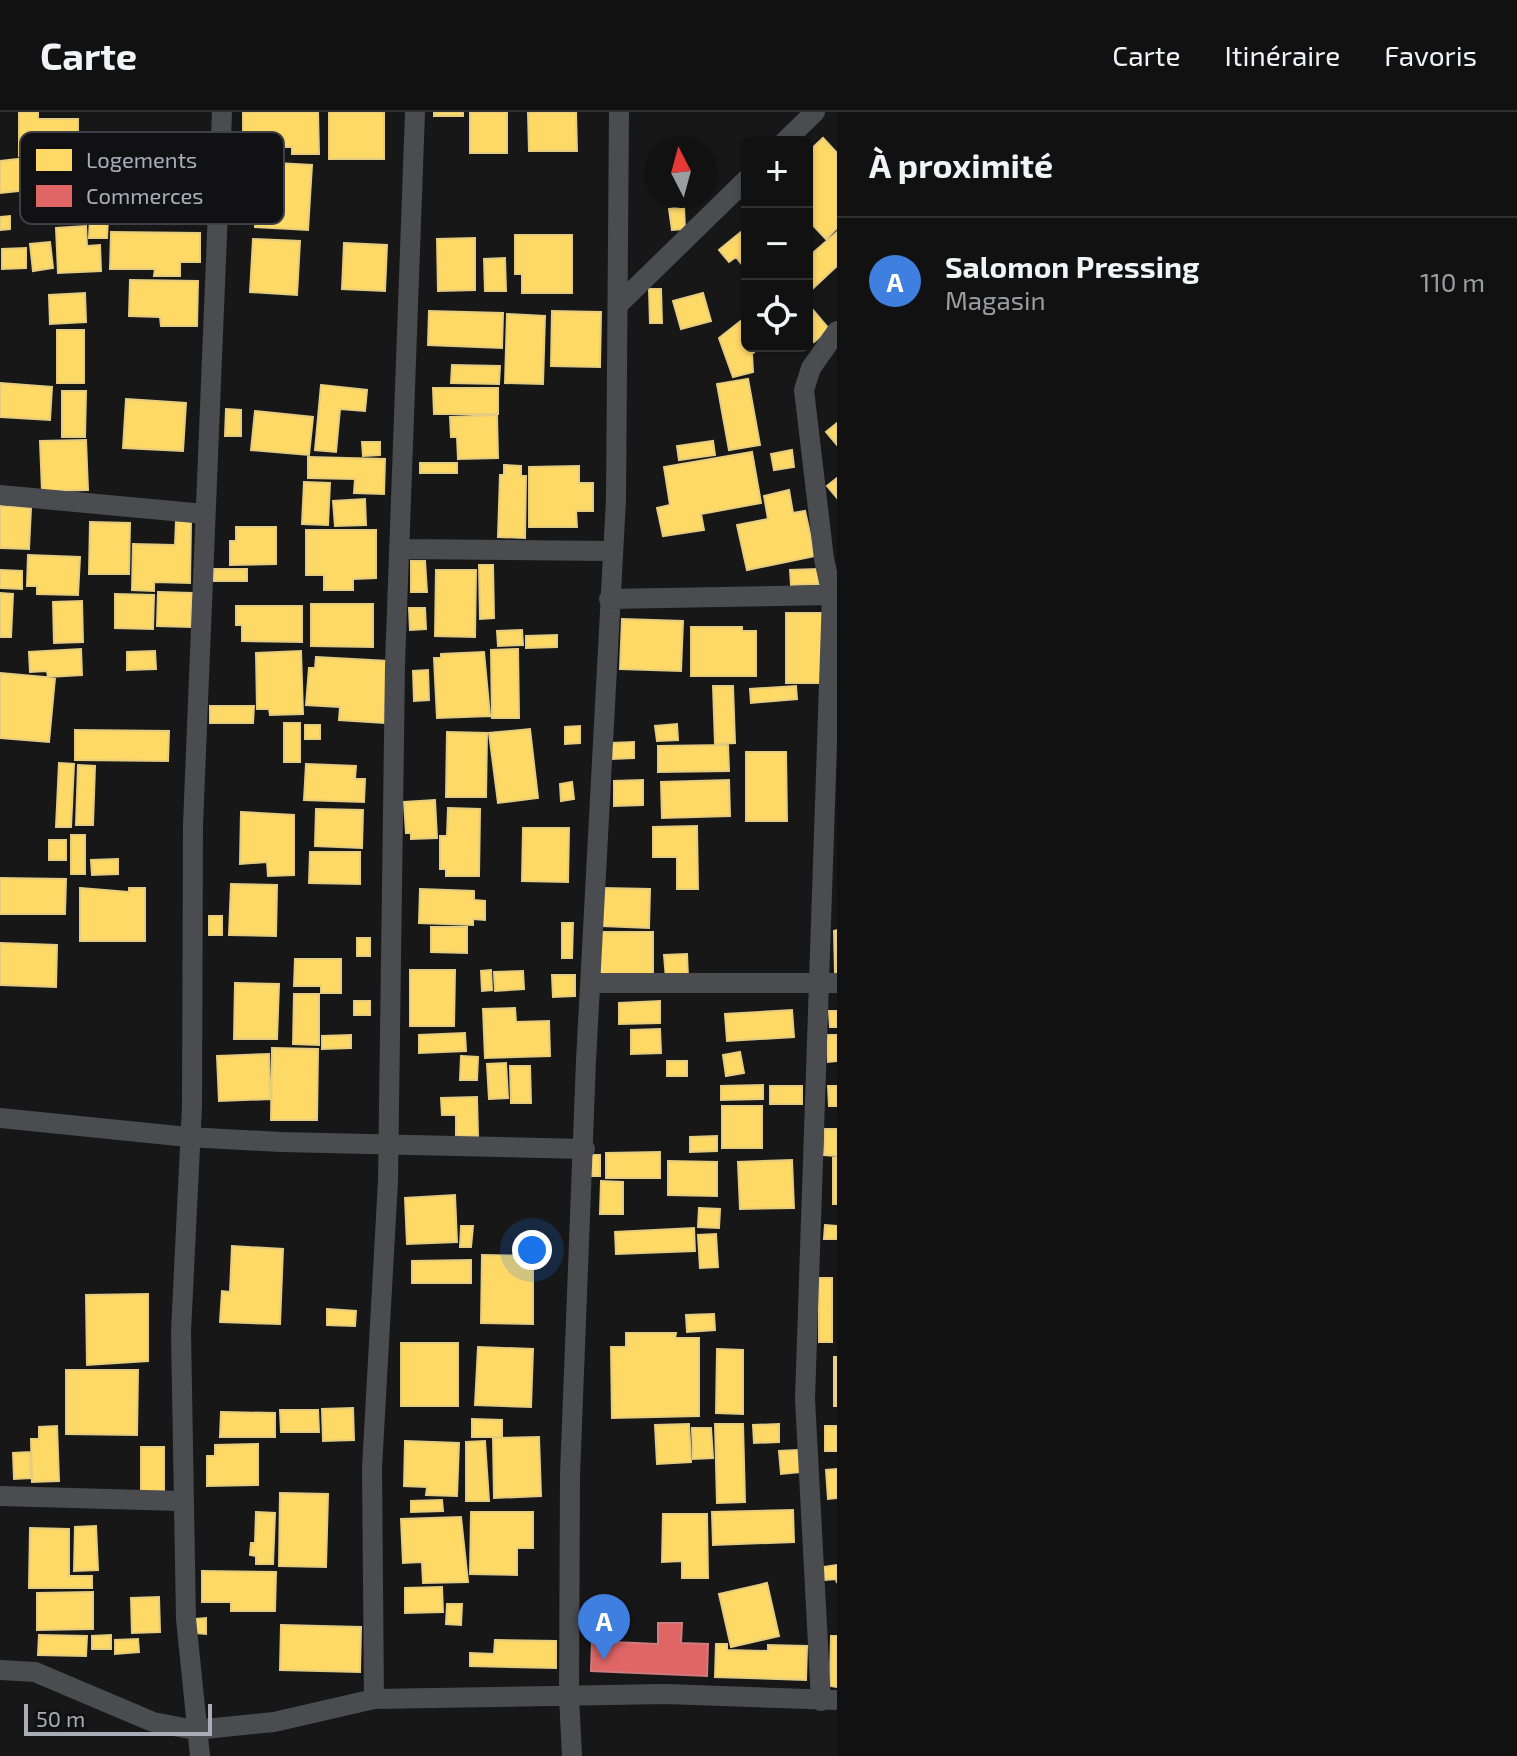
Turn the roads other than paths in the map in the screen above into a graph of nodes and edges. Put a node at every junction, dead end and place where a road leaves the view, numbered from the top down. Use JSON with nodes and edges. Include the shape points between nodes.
{"nodes":[{"id":1,"x":222,"y":112,"type":"edge"},
{"id":2,"x":415,"y":112,"type":"edge"},
{"id":3,"x":619,"y":112,"type":"edge"},
{"id":4,"x":815,"y":112,"type":"edge"},
{"id":5,"x":221,"y":132,"type":"edge"},
{"id":6,"x":790,"y":136,"type":"edge"},
{"id":7,"x":741,"y":185,"type":"edge"},
{"id":8,"x":217,"y":224,"type":"edge"},
{"id":9,"x":620,"y":303,"type":"junction"},
{"id":10,"x":837,"y":331,"type":"edge"},
{"id":11,"x":0,"y":495,"type":"edge"},
{"id":12,"x":205,"y":514,"type":"junction"},
{"id":13,"x":400,"y":549,"type":"junction"},
{"id":14,"x":611,"y":551,"type":"junction"},
{"id":15,"x":831,"y":554,"type":"edge"},
{"id":16,"x":832,"y":595,"type":"junction"},
{"id":17,"x":609,"y":599,"type":"junction"},
{"id":18,"x":592,"y":983,"type":"junction"},
{"id":19,"x":829,"y":983,"type":"edge"},
{"id":20,"x":0,"y":1118,"type":"edge"},
{"id":21,"x":188,"y":1137,"type":"junction"},
{"id":22,"x":388,"y":1146,"type":"junction"},
{"id":23,"x":585,"y":1149,"type":"junction"},
{"id":24,"x":0,"y":1496,"type":"edge"},
{"id":25,"x":181,"y":1501,"type":"junction"},
{"id":26,"x":0,"y":1670,"type":"edge"},
{"id":27,"x":569,"y":1696,"type":"junction"},
{"id":28,"x":374,"y":1699,"type":"junction"},
{"id":29,"x":829,"y":1700,"type":"edge"},
{"id":30,"x":195,"y":1730,"type":"junction"},
{"id":31,"x":200,"y":1756,"type":"edge"},
{"id":32,"x":572,"y":1756,"type":"edge"}],
"edges":[{"from":1,"to":5,"type":"street"},
{"from":2,"to":13,"type":"street"},
{"from":3,"to":9,"type":"street"},
{"from":4,"to":6,"type":"street"},
{"from":7,"to":9,"type":"street"},
{"from":8,"to":12,"type":"street"},
{"from":9,"to":14,"type":"street"},
{"from":10,"to":15,"type":"street","via":[[811,368],[804,390]]},
{"from":11,"to":12,"type":"street"},
{"from":12,"to":21,"type":"street"},
{"from":13,"to":14,"type":"street"},
{"from":13,"to":22,"type":"street"},
{"from":14,"to":17,"type":"street"},
{"from":15,"to":16,"type":"street"},
{"from":16,"to":17,"type":"street"},
{"from":16,"to":19,"type":"street"},
{"from":17,"to":18,"type":"street"},
{"from":18,"to":19,"type":"street"},
{"from":18,"to":23,"type":"street"},
{"from":19,"to":29,"type":"street","via":[[805,1399]]},
{"from":20,"to":21,"type":"street"},
{"from":21,"to":22,"type":"street"},
{"from":21,"to":25,"type":"street"},
{"from":22,"to":23,"type":"street"},
{"from":22,"to":28,"type":"street","via":[[372,1468]]},
{"from":23,"to":27,"type":"street","via":[[570,1475]]},
{"from":24,"to":25,"type":"street"},
{"from":25,"to":30,"type":"street"},
{"from":26,"to":30,"type":"street","via":[[35,1672],[153,1722]]},
{"from":27,"to":28,"type":"street"},
{"from":27,"to":29,"type":"street"},
{"from":27,"to":32,"type":"street"},
{"from":28,"to":30,"type":"street","via":[[274,1722]]},
{"from":30,"to":31,"type":"street"}]}
